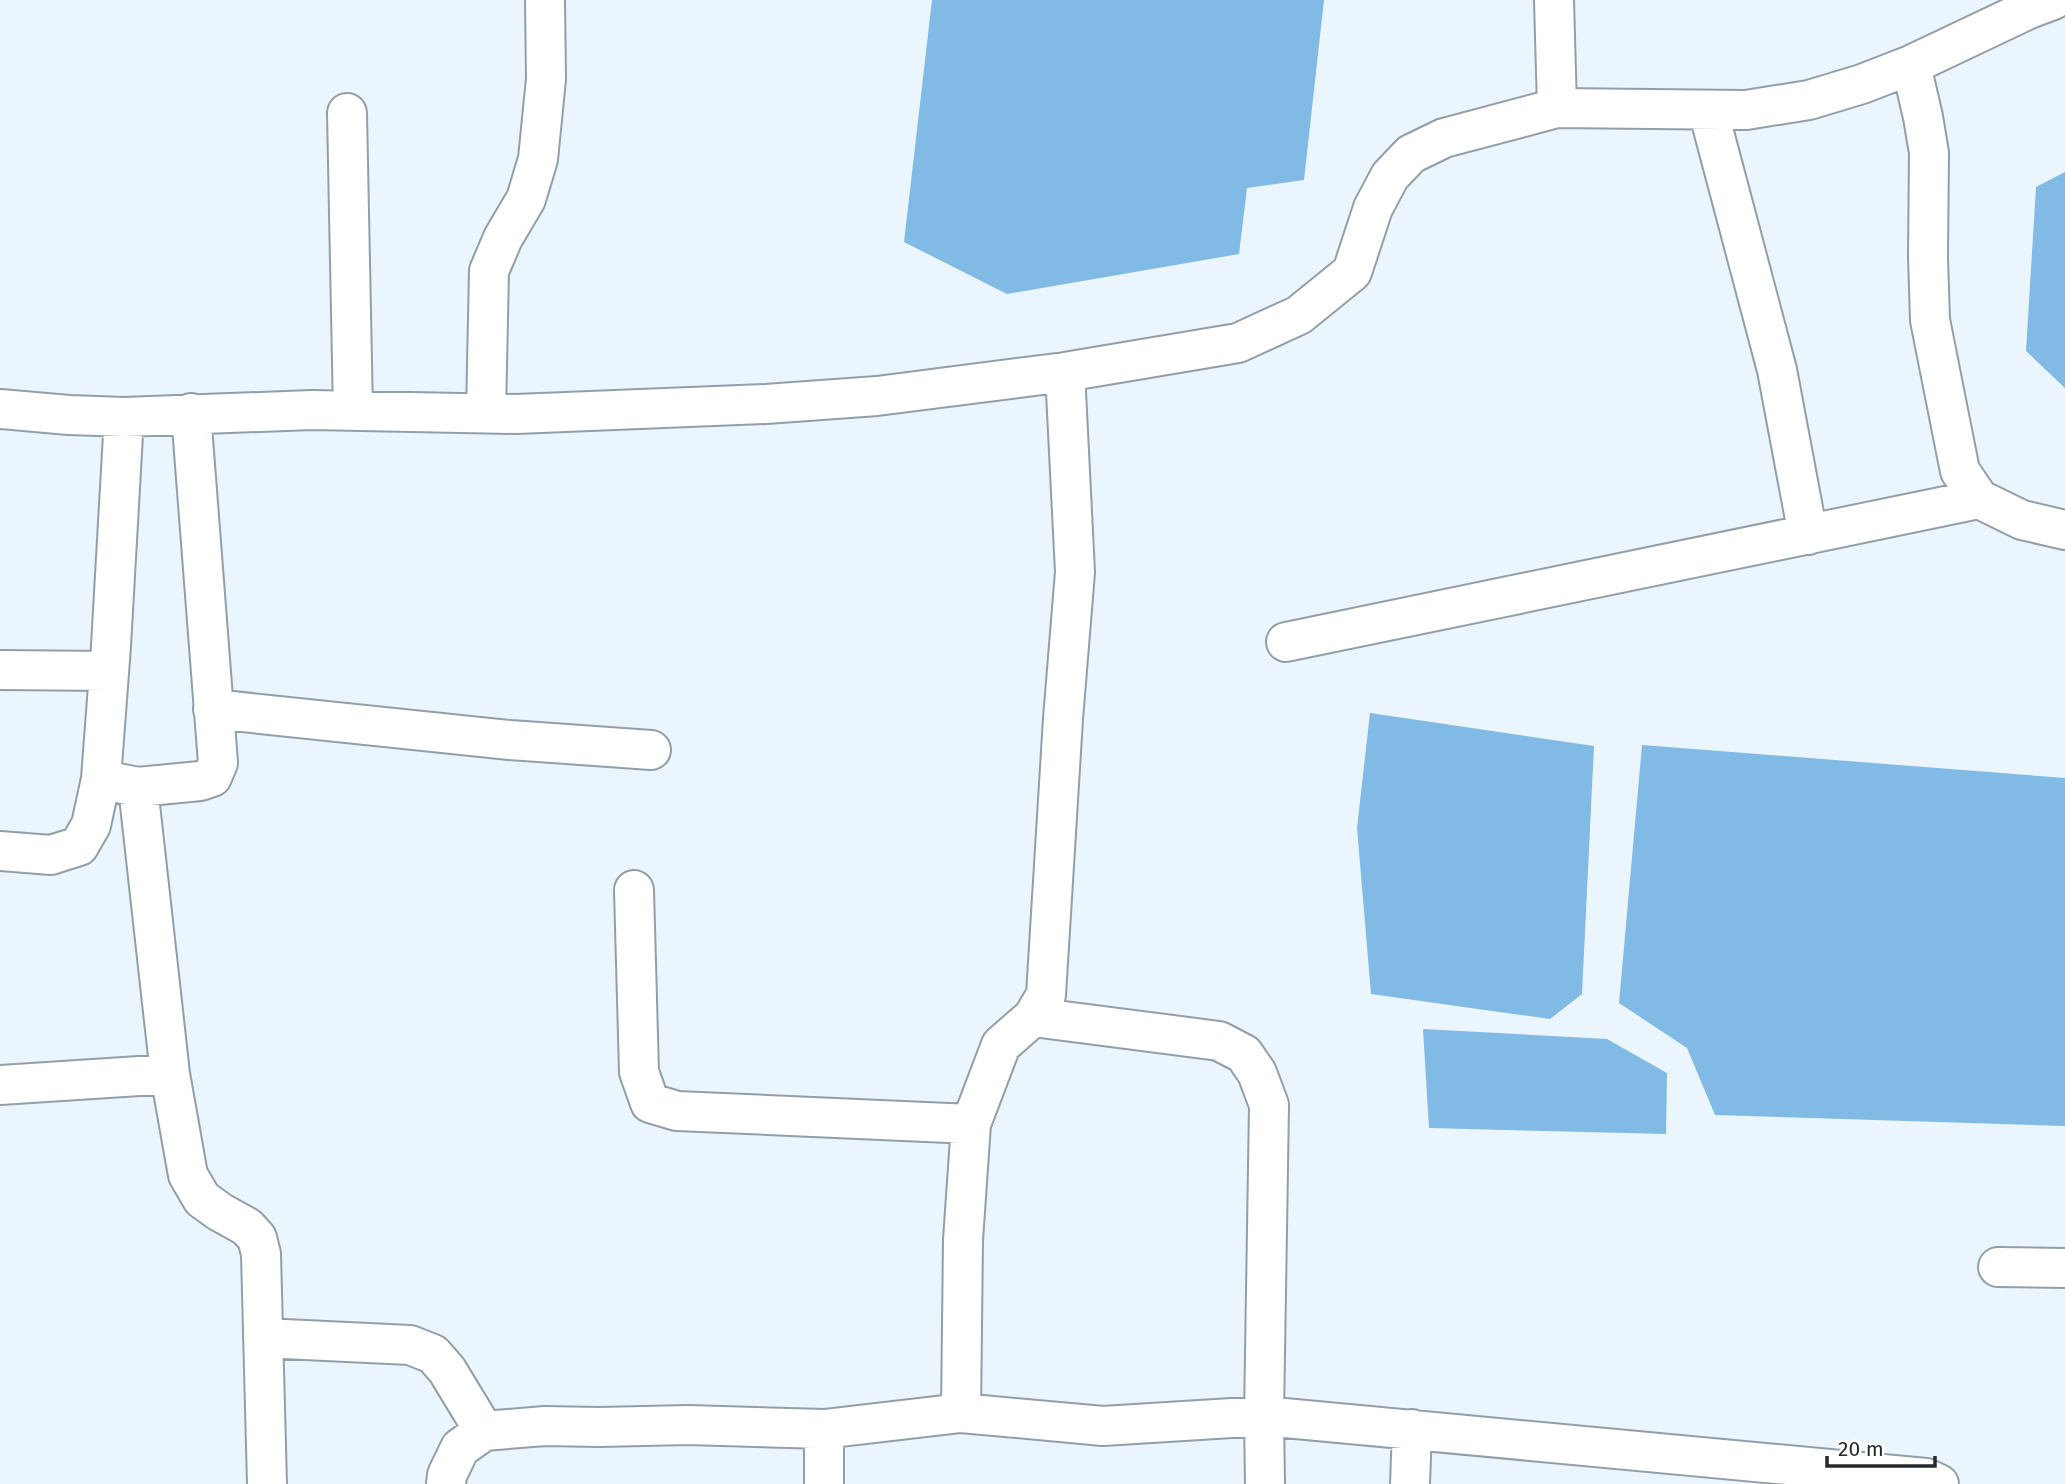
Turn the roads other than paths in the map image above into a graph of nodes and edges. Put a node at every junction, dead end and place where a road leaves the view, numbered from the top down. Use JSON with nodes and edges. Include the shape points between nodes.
{"nodes":[{"id":1,"x":545,"y":0,"type":"edge"},
{"id":2,"x":1554,"y":0,"type":"edge"},
{"id":3,"x":2053,"y":0,"type":"edge"},
{"id":4,"x":1911,"y":65,"type":"junction"},
{"id":5,"x":1557,"y":108,"type":"junction"},
{"id":6,"x":1708,"y":110,"type":"junction"},
{"id":7,"x":347,"y":113,"type":"dead end"},
{"id":8,"x":1065,"y":372,"type":"junction"},
{"id":9,"x":0,"y":409,"type":"edge"},
{"id":10,"x":354,"y":411,"type":"junction"},
{"id":11,"x":191,"y":413,"type":"junction"},
{"id":12,"x":486,"y":413,"type":"junction"},
{"id":13,"x":124,"y":417,"type":"junction"},
{"id":14,"x":1979,"y":499,"type":"junction"},
{"id":15,"x":2065,"y":530,"type":"edge"},
{"id":16,"x":1808,"y":535,"type":"junction"},
{"id":17,"x":1286,"y":642,"type":"dead end"},
{"id":18,"x":0,"y":670,"type":"edge"},
{"id":19,"x":109,"y":671,"type":"junction"},
{"id":20,"x":213,"y":709,"type":"junction"},
{"id":21,"x":651,"y":750,"type":"dead end"},
{"id":22,"x":101,"y":779,"type":"junction"},
{"id":23,"x":138,"y":788,"type":"junction"},
{"id":24,"x":0,"y":850,"type":"edge"},
{"id":25,"x":634,"y":890,"type":"dead end"},
{"id":26,"x":1033,"y":1017,"type":"junction"},
{"id":27,"x":170,"y":1074,"type":"junction"},
{"id":28,"x":0,"y":1085,"type":"edge"},
{"id":29,"x":971,"y":1124,"type":"junction"},
{"id":30,"x":1998,"y":1267,"type":"dead end"},
{"id":31,"x":2065,"y":1268,"type":"edge"},
{"id":32,"x":263,"y":1338,"type":"junction"},
{"id":33,"x":961,"y":1413,"type":"junction"},
{"id":34,"x":1264,"y":1416,"type":"junction"},
{"id":35,"x":824,"y":1429,"type":"junction"},
{"id":36,"x":1412,"y":1429,"type":"junction"},
{"id":37,"x":484,"y":1431,"type":"junction"},
{"id":38,"x":267,"y":1484,"type":"edge"},
{"id":39,"x":446,"y":1484,"type":"edge"},
{"id":40,"x":824,"y":1484,"type":"edge"},
{"id":41,"x":1265,"y":1484,"type":"edge"},
{"id":42,"x":1410,"y":1484,"type":"edge"},
{"id":43,"x":1939,"y":1484,"type":"edge"}],
"edges":[{"from":1,"to":12,"type":"street","via":[[546,79],[538,159],[526,199],[489,271]]},
{"from":2,"to":5,"type":"street"},
{"from":3,"to":4,"type":"street"},
{"from":4,"to":6,"type":"street","via":[[1809,100],[1746,110]]},
{"from":4,"to":14,"type":"street","via":[[1929,153],[1930,320],[1960,471]]},
{"from":5,"to":6,"type":"street"},
{"from":5,"to":8,"type":"street","via":[[1444,138],[1411,154],[1390,176],[1373,208],[1352,272],[1299,316],[1238,343]]},
{"from":6,"to":16,"type":"street","via":[[1777,370]]},
{"from":7,"to":10,"type":"street"},
{"from":8,"to":12,"type":"street","via":[[877,396],[766,404]]},
{"from":8,"to":26,"type":"street","via":[[1075,572],[1046,995]]},
{"from":9,"to":13,"type":"street"},
{"from":10,"to":11,"type":"street"},
{"from":10,"to":12,"type":"street"},
{"from":11,"to":13,"type":"street"},
{"from":11,"to":20,"type":"street"},
{"from":13,"to":19,"type":"street"},
{"from":14,"to":15,"type":"street","via":[[2022,520]]},
{"from":14,"to":16,"type":"street"},
{"from":16,"to":17,"type":"street"},
{"from":18,"to":19,"type":"street"},
{"from":19,"to":22,"type":"street"},
{"from":20,"to":21,"type":"street"},
{"from":20,"to":23,"type":"street","via":[[218,763],[212,777]]},
{"from":22,"to":23,"type":"street"},
{"from":22,"to":24,"type":"street","via":[[91,825],[79,846],[51,855]]},
{"from":23,"to":27,"type":"street"},
{"from":25,"to":29,"type":"street","via":[[639,1072],[650,1103],[677,1111]]},
{"from":26,"to":29,"type":"street","via":[[1001,1045]]},
{"from":26,"to":34,"type":"street","via":[[1219,1041],[1244,1054],[1257,1073],[1269,1105]]},
{"from":27,"to":28,"type":"street"},
{"from":27,"to":32,"type":"street","via":[[188,1175],[202,1199],[257,1238]]},
{"from":29,"to":33,"type":"street","via":[[963,1240]]},
{"from":30,"to":31,"type":"street"},
{"from":32,"to":37,"type":"street","via":[[410,1345],[433,1354]]},
{"from":32,"to":38,"type":"street"},
{"from":33,"to":34,"type":"street","via":[[1103,1426]]},
{"from":33,"to":35,"type":"street"},
{"from":34,"to":36,"type":"street"},
{"from":34,"to":41,"type":"street"},
{"from":35,"to":37,"type":"street","via":[[688,1425]]},
{"from":35,"to":40,"type":"street"},
{"from":36,"to":42,"type":"street"},
{"from":36,"to":43,"type":"street","via":[[1926,1478]]},
{"from":37,"to":39,"type":"street","via":[[460,1448]]}]}
